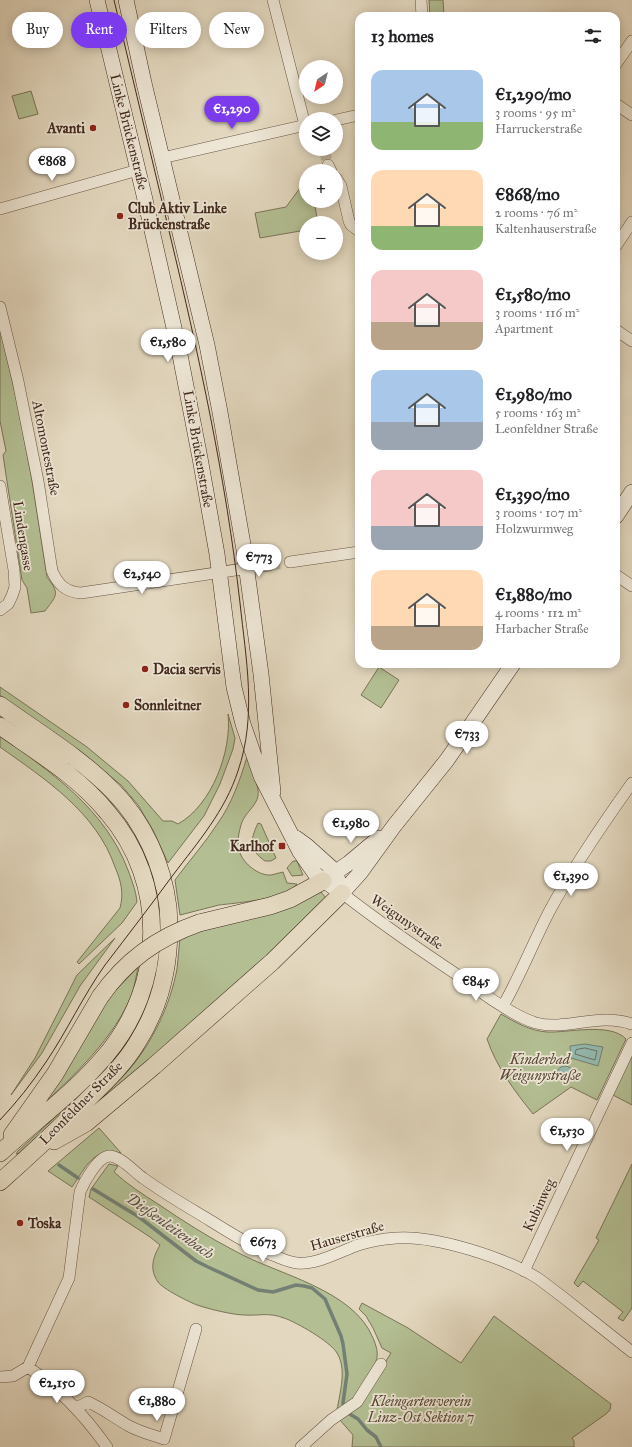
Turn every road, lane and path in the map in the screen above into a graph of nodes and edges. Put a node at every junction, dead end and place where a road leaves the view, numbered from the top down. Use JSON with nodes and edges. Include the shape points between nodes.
{"nodes":[{"id":1,"x":97,"y":0,"type":"edge"},
{"id":2,"x":126,"y":0,"type":"edge"},
{"id":3,"x":273,"y":0,"type":"edge"},
{"id":4,"x":422,"y":0,"type":"edge"},
{"id":5,"x":422,"y":12,"type":"edge"},
{"id":6,"x":632,"y":41,"type":"edge"},
{"id":7,"x":620,"y":58,"type":"edge"},
{"id":8,"x":620,"y":107,"type":"edge"},
{"id":9,"x":303,"y":112,"type":"edge"},
{"id":10,"x":632,"y":115,"type":"edge"},
{"id":11,"x":355,"y":117,"type":"edge"},
{"id":12,"x":343,"y":119,"type":"edge"},
{"id":13,"x":299,"y":127,"type":"edge"},
{"id":14,"x":162,"y":158,"type":"junction"},
{"id":15,"x":138,"y":170,"type":"junction"},
{"id":16,"x":343,"y":195,"type":"edge"},
{"id":17,"x":0,"y":209,"type":"edge"},
{"id":18,"x":632,"y":222,"type":"edge"},
{"id":19,"x":355,"y":228,"type":"edge"},
{"id":20,"x":620,"y":240,"type":"edge"},
{"id":21,"x":0,"y":307,"type":"edge"},
{"id":22,"x":620,"y":333,"type":"edge"},
{"id":23,"x":632,"y":341,"type":"edge"},
{"id":24,"x":0,"y":486,"type":"edge"},
{"id":25,"x":632,"y":492,"type":"edge"},
{"id":26,"x":620,"y":510,"type":"edge"},
{"id":27,"x":355,"y":553,"type":"edge"},
{"id":28,"x":290,"y":562,"type":"tunnel mouth"},
{"id":29,"x":269,"y":565,"type":"tunnel mouth"},
{"id":30,"x":246,"y":568,"type":"junction"},
{"id":31,"x":220,"y":572,"type":"junction"},
{"id":32,"x":620,"y":578,"type":"edge"},
{"id":33,"x":632,"y":586,"type":"edge"},
{"id":34,"x":0,"y":610,"type":"edge"},
{"id":35,"x":510,"y":668,"type":"edge"},
{"id":36,"x":0,"y":705,"type":"edge"},
{"id":37,"x":0,"y":726,"type":"edge"},
{"id":38,"x":632,"y":783,"type":"edge"},
{"id":39,"x":274,"y":803,"type":"junction"},
{"id":40,"x":394,"y":826,"type":"junction"},
{"id":41,"x":330,"y":877,"type":"junction"},
{"id":42,"x":342,"y":893,"type":"junction"},
{"id":43,"x":503,"y":1006,"type":"junction"},
{"id":44,"x":632,"y":1024,"type":"edge"},
{"id":45,"x":632,"y":1042,"type":"edge"},
{"id":46,"x":1,"y":1153,"type":"edge"},
{"id":47,"x":30,"y":1155,"type":"junction"},
{"id":48,"x":0,"y":1182,"type":"edge"},
{"id":49,"x":524,"y":1271,"type":"junction"},
{"id":50,"x":196,"y":1329,"type":"dead end"},
{"id":51,"x":632,"y":1352,"type":"edge"},
{"id":52,"x":381,"y":1364,"type":"dead end"},
{"id":53,"x":28,"y":1368,"type":"junction"},
{"id":54,"x":0,"y":1377,"type":"edge"},
{"id":55,"x":76,"y":1408,"type":"junction"},
{"id":56,"x":107,"y":1447,"type":"edge"},
{"id":57,"x":301,"y":1447,"type":"edge"}],
"edges":[{"from":1,"to":15,"type":"main road","name":"Linke Brückenstraße"},
{"from":2,"to":14,"type":"main road","name":"Linke Brückenstraße"},
{"from":3,"to":9,"type":"street"},
{"from":4,"to":5,"type":"street"},
{"from":6,"to":7,"type":"street"},
{"from":8,"to":10,"type":"street"},
{"from":11,"to":12,"type":"street"},
{"from":13,"to":14,"type":"street"},
{"from":14,"to":30,"type":"main road","name":"Linke Brückenstraße","via":[[208,352]]},
{"from":15,"to":17,"type":"street"},
{"from":15,"to":31,"type":"main road","name":"Linke Brückenstraße","via":[[179,350]]},
{"from":16,"to":19,"type":"street","via":[[349,221]]},
{"from":18,"to":20,"type":"street"},
{"from":21,"to":31,"type":"street","name":"Altomontestraße","via":[[37,474],[52,571],[61,586],[81,593]]},
{"from":22,"to":23,"type":"street"},
{"from":24,"to":34,"type":"street","name":"Lindengasse","via":[[15,587],[8,604]]},
{"from":25,"to":26,"type":"main road"},
{"from":27,"to":28,"type":"street"},
{"from":29,"to":30,"type":"street"},
{"from":30,"to":31,"type":"street"},
{"from":30,"to":39,"type":"main road","name":"Linke Brückenstraße","via":[[261,674]]},
{"from":31,"to":39,"type":"main road","name":"Linke Brückenstraße","via":[[234,687],[240,713],[253,758]]},
{"from":32,"to":33,"type":"street"},
{"from":35,"to":40,"type":"main road","via":[[447,760]]},
{"from":36,"to":47,"type":"main road","name":"Leonfeldner Straße","via":[[98,776],[125,805],[153,850],[166,896],[169,921],[165,976],[157,1002],[137,1043],[103,1084]]},
{"from":37,"to":46,"type":"main road","name":"Leonfeldner Straße","via":[[74,779],[108,812],[122,831],[133,850],[147,890],[152,934],[146,979],[140,998],[120,1037],[70,1093]]},
{"from":38,"to":43,"type":"street","via":[[565,885]]},
{"from":39,"to":41,"type":"main road","name":"Linke Brückenstraße","via":[[300,852],[316,875]]},
{"from":40,"to":41,"type":"main road"},
{"from":40,"to":42,"type":"main road","via":[[372,858]]},
{"from":41,"to":42,"type":"main road","name":"Linke Brückenstraße"},
{"from":41,"to":46,"type":"main road","bridge":true,"via":[[290,899],[199,923],[147,948],[122,970],[100,997],[55,1074]]},
{"from":42,"to":43,"type":"street","name":"Weigunystraße","via":[[378,921]]},
{"from":42,"to":47,"type":"main road","via":[[260,973],[98,1113],[86,1123]]},
{"from":43,"to":44,"type":"street","name":"Weigunystraße","via":[[519,1016],[551,1025],[612,1019]]},
{"from":45,"to":49,"type":"street","name":"Kubinweg"},
{"from":47,"to":48,"type":"main road","name":"Leonfeldner Straße"},
{"from":49,"to":51,"type":"street","name":"Hauserstraße","via":[[539,1279]]},
{"from":49,"to":53,"type":"street","name":"Hauserstraße","via":[[471,1250],[412,1238],[396,1238],[359,1245],[311,1262],[285,1260],[260,1249],[191,1209],[116,1157],[106,1157],[96,1165],[80,1192],[69,1278]]},
{"from":50,"to":55,"type":"street","via":[[164,1439],[130,1426],[88,1402]]},
{"from":52,"to":57,"type":"street","via":[[357,1402],[341,1412]]},
{"from":53,"to":54,"type":"street","via":[[12,1376]]},
{"from":53,"to":55,"type":"street","via":[[55,1386]]},
{"from":55,"to":56,"type":"street"}]}
